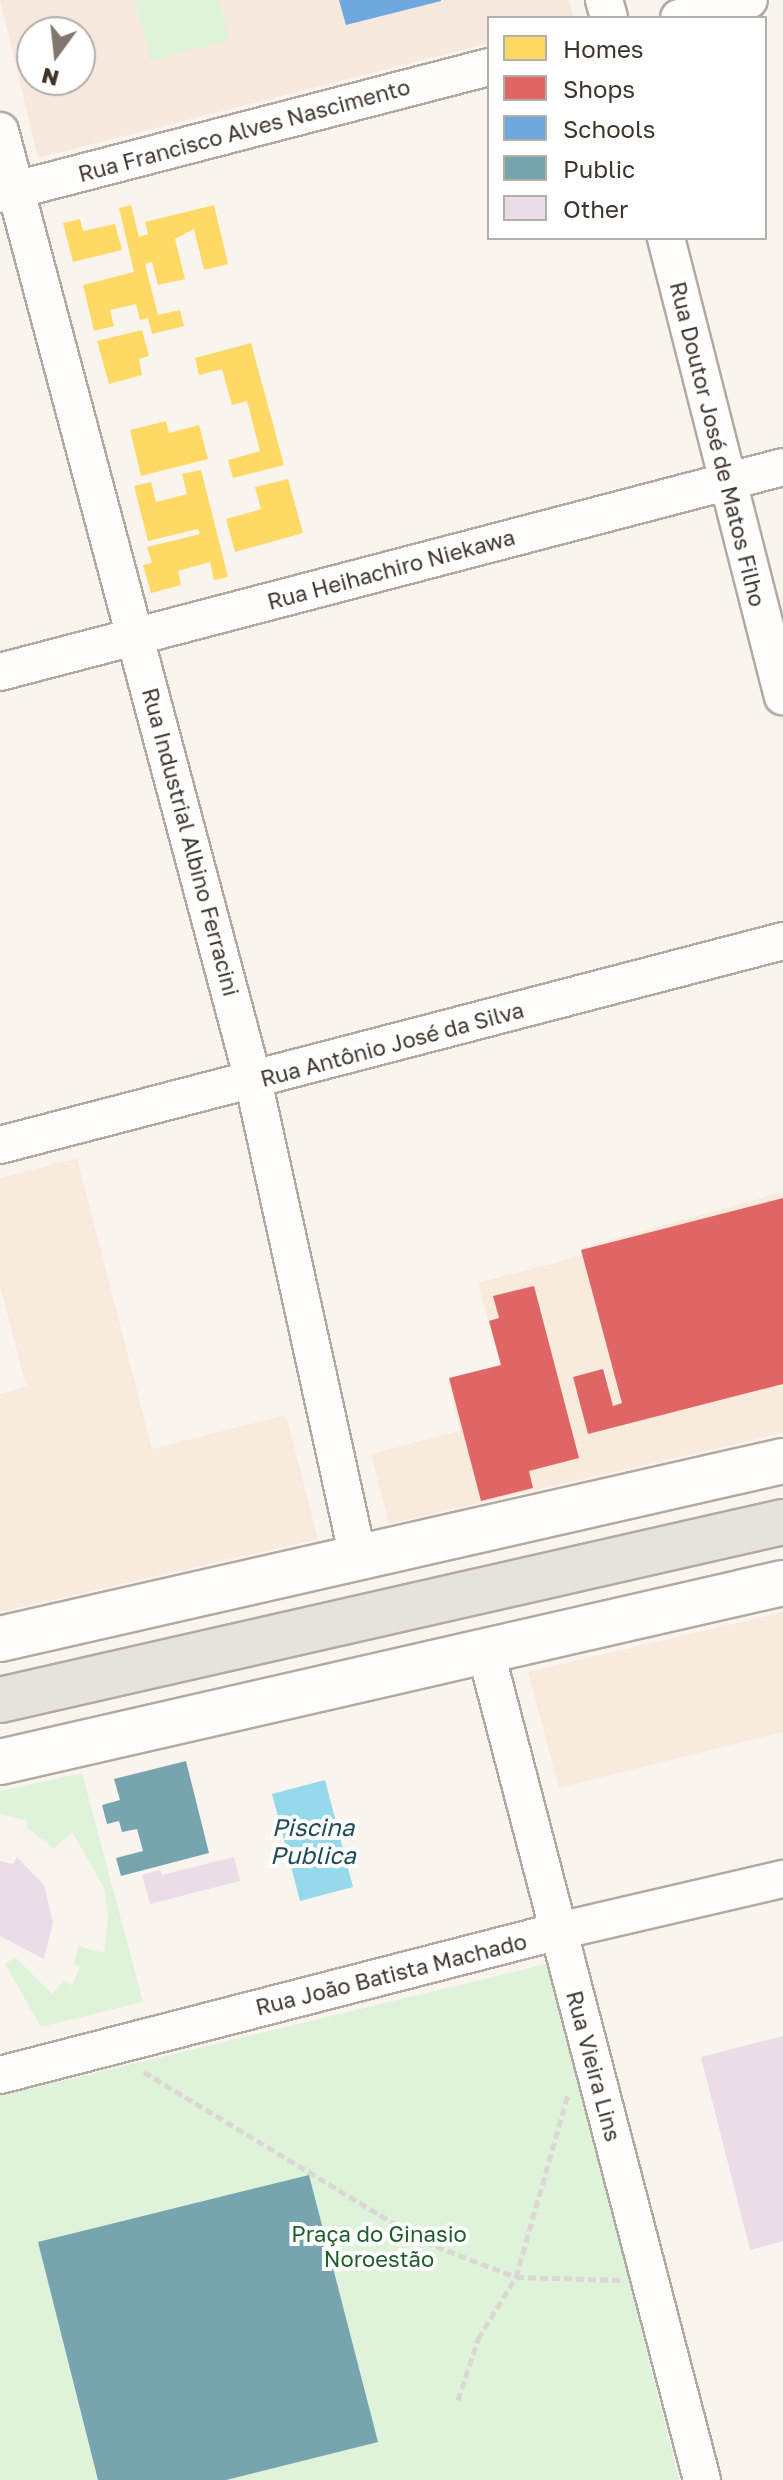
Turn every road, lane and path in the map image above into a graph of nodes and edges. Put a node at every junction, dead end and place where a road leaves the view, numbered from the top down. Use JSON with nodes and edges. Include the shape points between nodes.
{"nodes":[{"id":1,"x":749,"y":0,"type":"edge"},
{"id":2,"x":687,"y":16,"type":"edge"},
{"id":3,"x":487,"y":68,"type":"edge"},
{"id":4,"x":0,"y":131,"type":"edge"},
{"id":5,"x":8,"y":192,"type":"edge"},
{"id":6,"x":667,"y":240,"type":"edge"},
{"id":7,"x":783,"y":467,"type":"edge"},
{"id":8,"x":728,"y":481,"type":"junction"},
{"id":9,"x":137,"y":636,"type":"junction"},
{"id":10,"x":0,"y":672,"type":"edge"},
{"id":11,"x":783,"y":696,"type":"edge"},
{"id":12,"x":783,"y":941,"type":"edge"},
{"id":13,"x":253,"y":1080,"type":"junction"},
{"id":14,"x":0,"y":1145,"type":"edge"},
{"id":15,"x":783,"y":1461,"type":"edge"},
{"id":16,"x":783,"y":1522,"type":"edge"},
{"id":17,"x":358,"y":1558,"type":"junction"},
{"id":18,"x":783,"y":1583,"type":"edge"},
{"id":19,"x":0,"y":1639,"type":"edge"},
{"id":20,"x":486,"y":1653,"type":"junction"},
{"id":21,"x":0,"y":1700,"type":"edge"},
{"id":22,"x":0,"y":1762,"type":"edge"},
{"id":23,"x":783,"y":1879,"type":"edge"},
{"id":24,"x":559,"y":1931,"type":"junction"},
{"id":25,"x":130,"y":2041,"type":"junction"},
{"id":26,"x":0,"y":2075,"type":"edge"},
{"id":27,"x":598,"y":2079,"type":"junction"},
{"id":28,"x":647,"y":2271,"type":"junction"},
{"id":29,"x":516,"y":2277,"type":"junction"},
{"id":30,"x":458,"y":2400,"type":"dead end"},
{"id":31,"x":702,"y":2480,"type":"edge"}],
"edges":[{"from":1,"to":2,"type":"street"},
{"from":3,"to":5,"type":"street","name":"Rua Francisco Alves Nascimento"},
{"from":4,"to":5,"type":"street","name":"Rua Industrial Albino Ferracini"},
{"from":5,"to":9,"type":"street","name":"Rua Industrial Albino Ferracini"},
{"from":6,"to":8,"type":"street","name":"Rua Doutor José de Matos Filho"},
{"from":7,"to":8,"type":"street","name":"Rua Heihachiro Niekawa"},
{"from":8,"to":9,"type":"street","name":"Rua Heihachiro Niekawa"},
{"from":8,"to":11,"type":"street","name":"Rua Doutor José de Matos Filho"},
{"from":9,"to":10,"type":"street","name":"Rua Heihachiro Niekawa"},
{"from":9,"to":13,"type":"street","name":"Rua Industrial Albino Ferracini"},
{"from":12,"to":13,"type":"street","name":"Rua Antônio José da Silva"},
{"from":13,"to":14,"type":"street","name":"Rua Antônio José da Silva"},
{"from":13,"to":17,"type":"street","name":"Rua Industrial Albino Ferracini"},
{"from":15,"to":17,"type":"street"},
{"from":16,"to":21,"type":"main road"},
{"from":17,"to":19,"type":"street"},
{"from":18,"to":20,"type":"street"},
{"from":20,"to":22,"type":"street"},
{"from":20,"to":24,"type":"street","name":"Rua Vieira Lins"},
{"from":23,"to":24,"type":"street","name":"Rua João Batista Machado"},
{"from":24,"to":25,"type":"street","name":"Rua João Batista Machado"},
{"from":24,"to":27,"type":"street","name":"Rua Vieira Lins"},
{"from":25,"to":26,"type":"street","name":"Rua João Batista Machado"},
{"from":25,"to":29,"type":"path","via":[[139,2069],[425,2242]]},
{"from":27,"to":28,"type":"street","name":"Rua Vieira Lins"},
{"from":27,"to":29,"type":"path","via":[[570,2087]]},
{"from":28,"to":29,"type":"path","via":[[617,2280]]},
{"from":28,"to":31,"type":"street","name":"Rua Vieira Lins"},
{"from":29,"to":30,"type":"path","via":[[478,2339]]}]}
